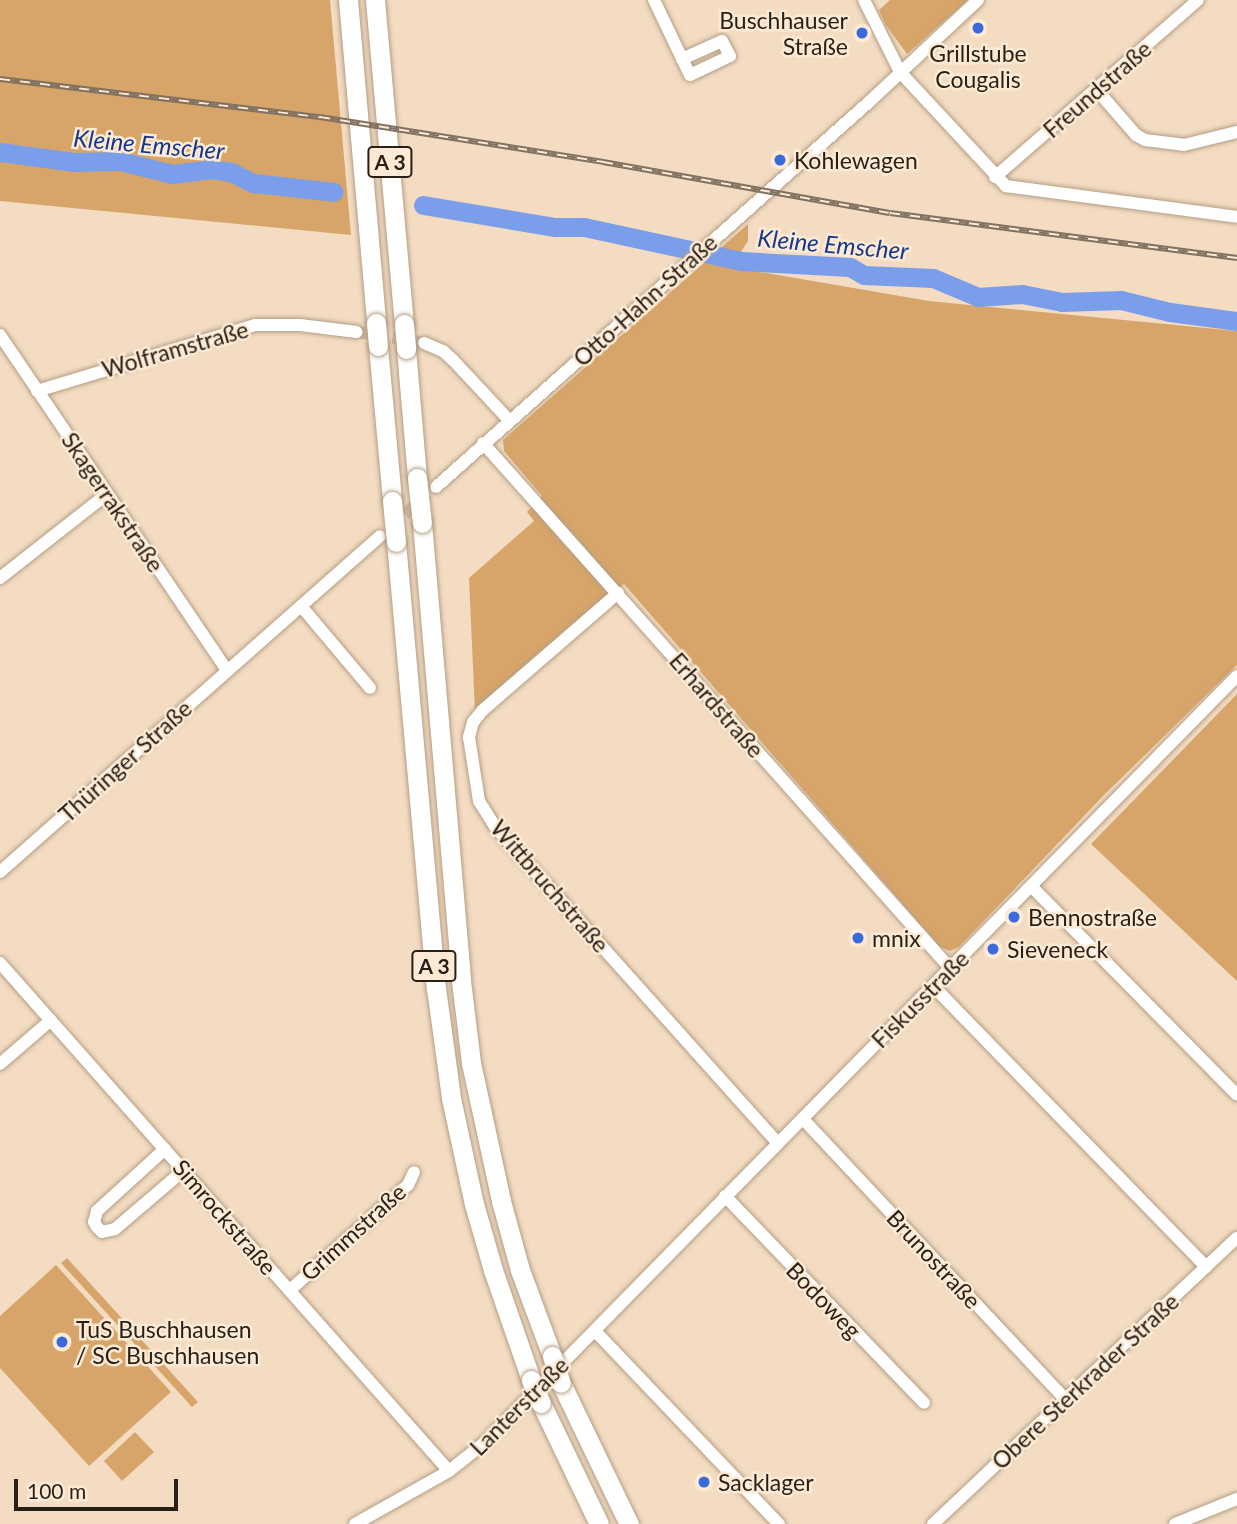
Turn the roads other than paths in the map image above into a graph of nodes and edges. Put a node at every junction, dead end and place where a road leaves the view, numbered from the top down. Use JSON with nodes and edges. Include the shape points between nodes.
{"nodes":[{"id":1,"x":348,"y":0,"type":"edge"},
{"id":2,"x":375,"y":0,"type":"edge"},
{"id":3,"x":654,"y":0,"type":"edge"},
{"id":4,"x":864,"y":0,"type":"edge"},
{"id":5,"x":978,"y":0,"type":"edge"},
{"id":6,"x":1198,"y":0,"type":"edge"},
{"id":7,"x":682,"y":59,"type":"dead end"},
{"id":8,"x":900,"y":72,"type":"junction"},
{"id":9,"x":1096,"y":89,"type":"junction"},
{"id":10,"x":1237,"y":132,"type":"edge"},
{"id":11,"x":995,"y":177,"type":"junction"},
{"id":12,"x":1237,"y":217,"type":"edge"},
{"id":13,"x":357,"y":332,"type":"tunnel mouth"},
{"id":14,"x":0,"y":335,"type":"edge"},
{"id":15,"x":415,"y":346,"type":"junction"},
{"id":16,"x":37,"y":391,"type":"junction"},
{"id":17,"x":509,"y":420,"type":"junction"},
{"id":18,"x":483,"y":443,"type":"junction"},
{"id":19,"x":436,"y":487,"type":"tunnel mouth"},
{"id":20,"x":107,"y":494,"type":"junction"},
{"id":21,"x":388,"y":539,"type":"junction"},
{"id":22,"x":0,"y":578,"type":"edge"},
{"id":23,"x":618,"y":593,"type":"junction"},
{"id":24,"x":301,"y":607,"type":"junction"},
{"id":25,"x":227,"y":670,"type":"junction"},
{"id":26,"x":1237,"y":676,"type":"edge"},
{"id":27,"x":370,"y":688,"type":"dead end"},
{"id":28,"x":0,"y":872,"type":"edge"},
{"id":29,"x":1031,"y":886,"type":"junction"},
{"id":30,"x":0,"y":963,"type":"edge"},
{"id":31,"x":950,"y":968,"type":"junction"},
{"id":32,"x":933,"y":986,"type":"junction"},
{"id":33,"x":51,"y":1020,"type":"junction"},
{"id":34,"x":0,"y":1064,"type":"edge"},
{"id":35,"x":1237,"y":1095,"type":"edge"},
{"id":36,"x":803,"y":1118,"type":"junction"},
{"id":37,"x":778,"y":1143,"type":"junction"},
{"id":38,"x":165,"y":1149,"type":"junction"},
{"id":39,"x":184,"y":1170,"type":"junction"},
{"id":40,"x":414,"y":1172,"type":"dead end"},
{"id":41,"x":725,"y":1196,"type":"junction"},
{"id":42,"x":1237,"y":1238,"type":"edge"},
{"id":43,"x":663,"y":1262,"type":"joint"},
{"id":44,"x":1206,"y":1267,"type":"junction"},
{"id":45,"x":290,"y":1290,"type":"junction"},
{"id":46,"x":595,"y":1331,"type":"junction"},
{"id":47,"x":1065,"y":1399,"type":"junction"},
{"id":48,"x":924,"y":1403,"type":"dead end"},
{"id":49,"x":449,"y":1471,"type":"junction"},
{"id":50,"x":1237,"y":1499,"type":"edge"},
{"id":51,"x":355,"y":1524,"type":"edge"},
{"id":52,"x":599,"y":1524,"type":"edge"},
{"id":53,"x":629,"y":1524,"type":"edge"},
{"id":54,"x":779,"y":1524,"type":"edge"},
{"id":55,"x":933,"y":1524,"type":"edge"},
{"id":56,"x":1175,"y":1524,"type":"edge"}],
"edges":[{"from":1,"to":21,"type":"highway","number":"A 3","bridge":true,"via":[[392,501]]},
{"from":2,"to":15,"type":"highway","number":"A 3","bridge":true,"via":[[404,324]]},
{"from":3,"to":7,"type":"street"},
{"from":4,"to":8,"type":"street"},
{"from":5,"to":8,"type":"street","name":"Otto-Hahn-Straße"},
{"from":6,"to":9,"type":"street","name":"Freundstraße"},
{"from":8,"to":11,"type":"street"},
{"from":8,"to":17,"type":"street","name":"Otto-Hahn-Straße"},
{"from":9,"to":10,"type":"street","via":[[1145,140],[1184,145]]},
{"from":9,"to":11,"type":"street","name":"Freundstraße"},
{"from":11,"to":12,"type":"street","via":[[1020,190]]},
{"from":13,"to":16,"type":"street","name":"Wolframstraße","via":[[255,325]]},
{"from":14,"to":16,"type":"street","name":"Skagerrakstraße"},
{"from":15,"to":17,"type":"street","via":[[443,351]]},
{"from":15,"to":53,"type":"highway","number":"A 3","bridge":true,"via":[[417,478],[471,1063],[500,1201],[520,1270],[561,1383]]},
{"from":16,"to":20,"type":"street","name":"Skagerrakstraße"},
{"from":17,"to":18,"type":"street","name":"Otto-Hahn-Straße"},
{"from":18,"to":19,"type":"street","name":"Otto-Hahn-Straße"},
{"from":18,"to":23,"type":"street","name":"Erhardstraße"},
{"from":20,"to":22,"type":"street"},
{"from":20,"to":25,"type":"street","name":"Skagerrakstraße"},
{"from":21,"to":24,"type":"street"},
{"from":21,"to":52,"type":"highway","number":"A 3","bridge":true,"via":[[450,1098],[485,1244],[531,1380]]},
{"from":23,"to":31,"type":"street","name":"Erhardstraße"},
{"from":23,"to":37,"type":"street","name":"Wittbruchstraße","via":[[473,722],[469,737],[479,802],[496,828]]},
{"from":24,"to":25,"type":"street","name":"Thüringer Straße"},
{"from":24,"to":27,"type":"street"},
{"from":25,"to":28,"type":"street","name":"Thüringer Straße"},
{"from":26,"to":29,"type":"street","name":"Fiskusstraße"},
{"from":29,"to":31,"type":"street","name":"Fiskusstraße"},
{"from":29,"to":35,"type":"street"},
{"from":30,"to":33,"type":"street","name":"Simrockstraße"},
{"from":31,"to":32,"type":"street","name":"Fiskusstraße"},
{"from":32,"to":36,"type":"street","name":"Fiskusstraße"},
{"from":32,"to":44,"type":"street"},
{"from":33,"to":34,"type":"street"},
{"from":33,"to":38,"type":"street","name":"Simrockstraße"},
{"from":36,"to":37,"type":"street","name":"Fiskusstraße"},
{"from":36,"to":47,"type":"street","name":"Brunostraße"},
{"from":37,"to":41,"type":"street","name":"Fiskusstraße"},
{"from":38,"to":39,"type":"street","name":"Simrockstraße"},
{"from":38,"to":39,"type":"street","via":[[97,1211],[97,1227],[102,1232],[115,1229]]},
{"from":39,"to":45,"type":"street","name":"Simrockstraße"},
{"from":40,"to":45,"type":"street","name":"Grimmstraße","via":[[408,1185]]},
{"from":41,"to":43,"type":"street","name":"Fiskusstraße"},
{"from":41,"to":48,"type":"street","name":"Bodoweg"},
{"from":42,"to":44,"type":"street","name":"Obere Sterkrader Straße"},
{"from":43,"to":46,"type":"street","name":"Lanterstraße"},
{"from":44,"to":47,"type":"street","name":"Obere Sterkrader Straße"},
{"from":45,"to":49,"type":"street","name":"Simrockstraße"},
{"from":46,"to":49,"type":"street","name":"Lanterstraße","via":[[483,1444]]},
{"from":46,"to":54,"type":"street"},
{"from":47,"to":55,"type":"street","name":"Obere Sterkrader Straße"},
{"from":49,"to":51,"type":"street","name":"Lanterstraße"},
{"from":50,"to":56,"type":"street"}]}
